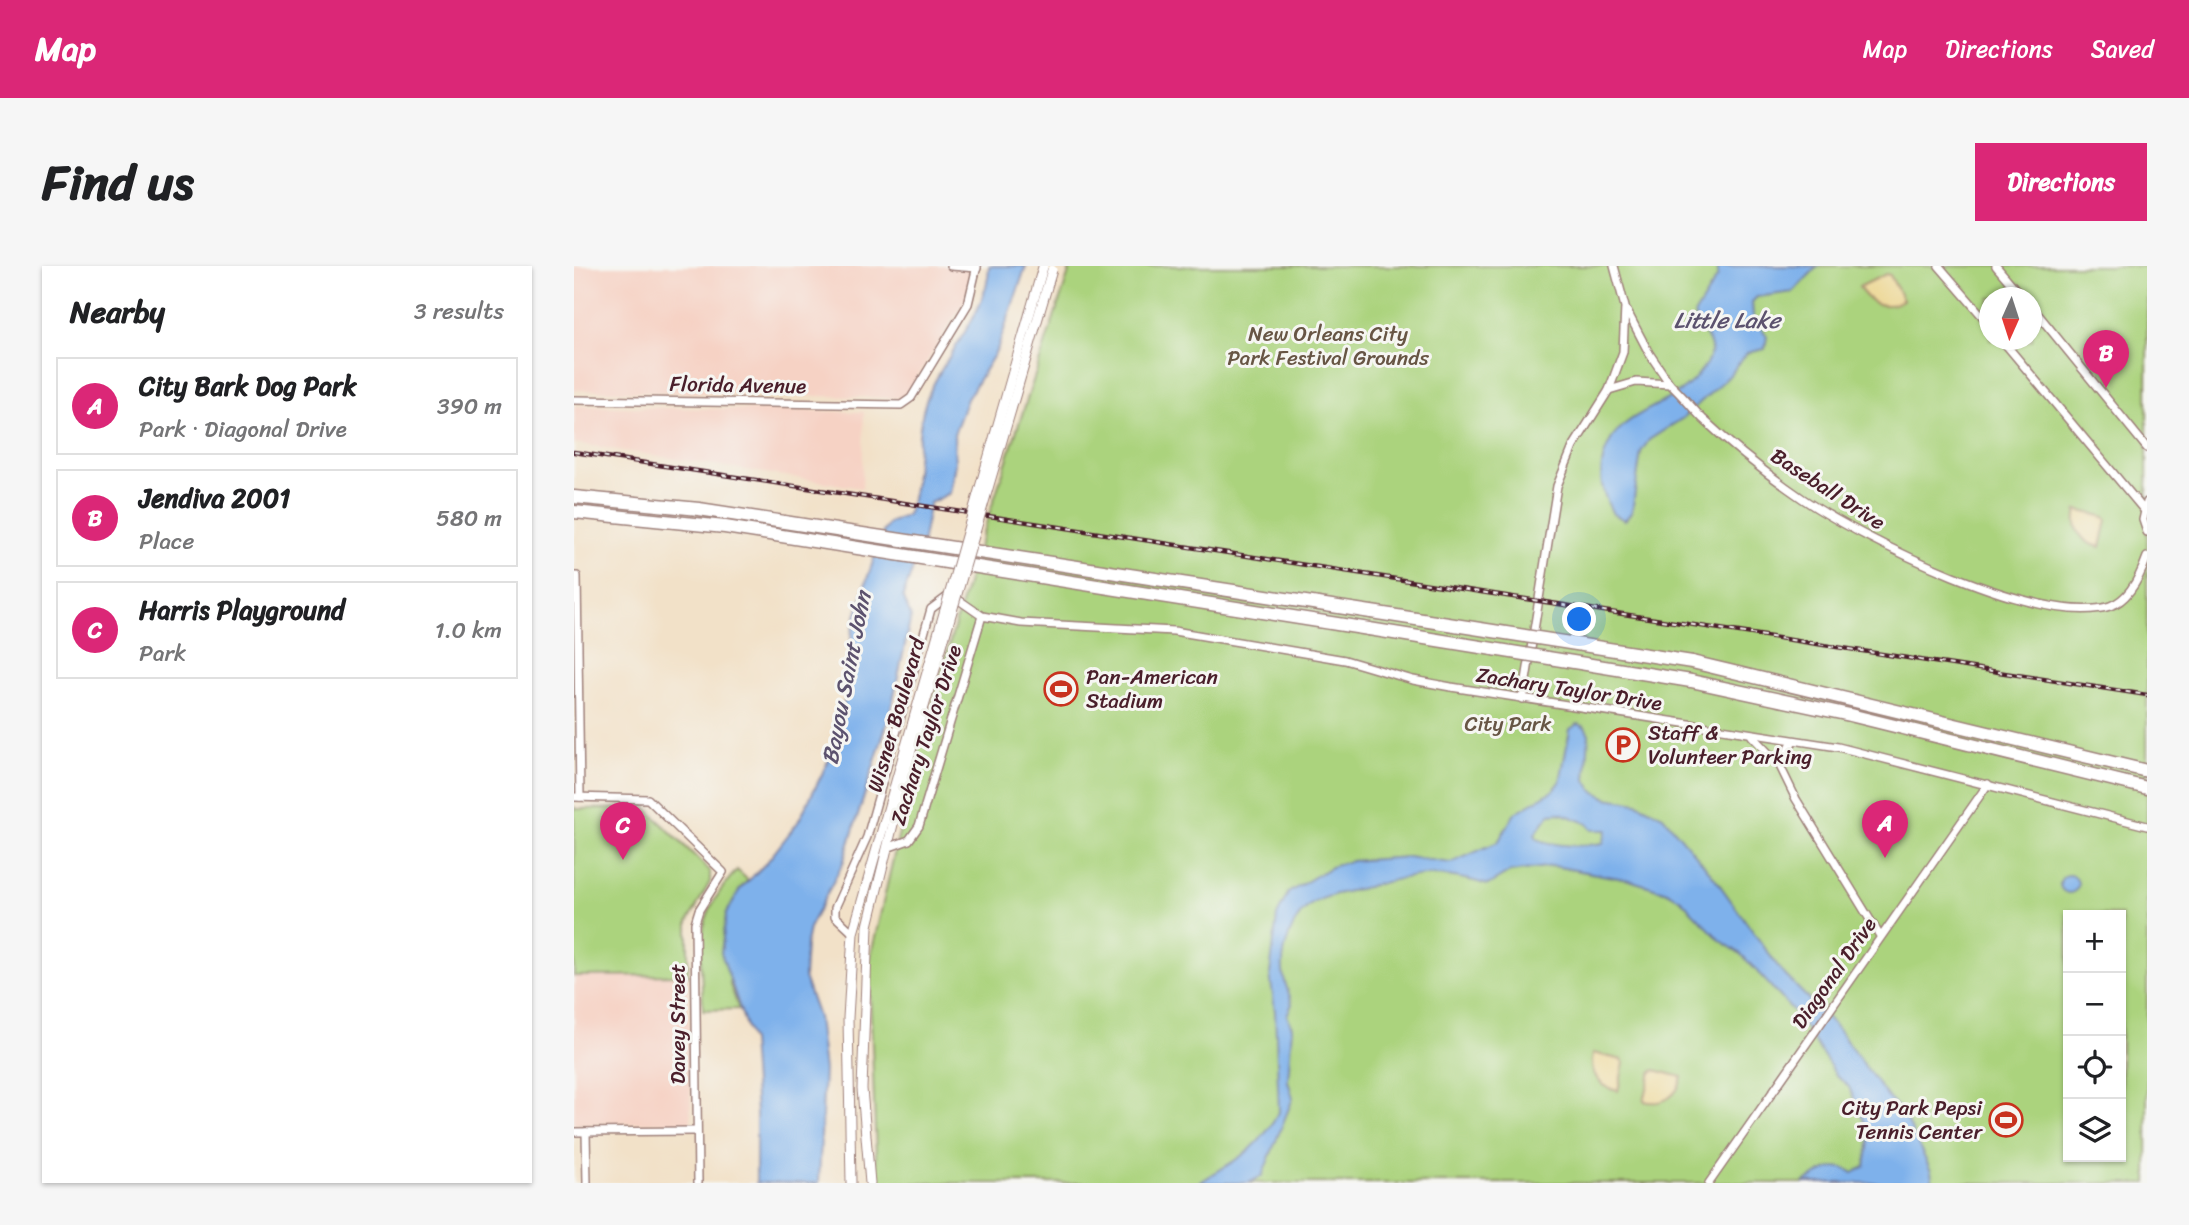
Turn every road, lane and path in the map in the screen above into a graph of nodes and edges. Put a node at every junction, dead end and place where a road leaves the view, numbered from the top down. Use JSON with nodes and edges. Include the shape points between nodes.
{"nodes":[{"id":1,"x":951,"y":266,"type":"edge"},
{"id":2,"x":1614,"y":266,"type":"edge"},
{"id":3,"x":1940,"y":266,"type":"edge"},
{"id":4,"x":1996,"y":266,"type":"edge"},
{"id":5,"x":977,"y":267,"type":"edge"},
{"id":6,"x":1048,"y":267,"type":"edge"},
{"id":7,"x":2014,"y":287,"type":"edge"},
{"id":8,"x":1625,"y":307,"type":"junction"},
{"id":9,"x":1979,"y":312,"type":"edge"},
{"id":10,"x":2042,"y":319,"type":"edge"},
{"id":11,"x":2011,"y":350,"type":"edge"},
{"id":12,"x":1672,"y":387,"type":"junction"},
{"id":13,"x":1609,"y":390,"type":"junction"},
{"id":14,"x":574,"y":400,"type":"edge"},
{"id":15,"x":2147,"y":448,"type":"edge"},
{"id":16,"x":574,"y":497,"type":"edge"},
{"id":17,"x":2145,"y":506,"type":"edge"},
{"id":18,"x":574,"y":512,"type":"edge"},
{"id":19,"x":2147,"y":532,"type":"edge"},
{"id":20,"x":2147,"y":556,"type":"edge"},
{"id":21,"x":575,"y":576,"type":"edge"},
{"id":22,"x":982,"y":616,"type":"junction"},
{"id":23,"x":576,"y":685,"type":"edge"},
{"id":24,"x":1524,"y":699,"type":"junction"},
{"id":25,"x":1752,"y":735,"type":"junction"},
{"id":26,"x":1793,"y":741,"type":"junction"},
{"id":27,"x":909,"y":749,"type":"junction"},
{"id":28,"x":1779,"y":764,"type":"junction"},
{"id":29,"x":2147,"y":771,"type":"edge"},
{"id":30,"x":1988,"y":784,"type":"junction"},
{"id":31,"x":2147,"y":789,"type":"edge"},
{"id":32,"x":577,"y":797,"type":"edge"},
{"id":33,"x":2147,"y":826,"type":"edge"},
{"id":34,"x":892,"y":829,"type":"junction"},
{"id":35,"x":909,"y":840,"type":"junction"},
{"id":36,"x":887,"y":848,"type":"junction"},
{"id":37,"x":856,"y":915,"type":"junction"},
{"id":38,"x":840,"y":922,"type":"junction"},
{"id":39,"x":853,"y":933,"type":"junction"},
{"id":40,"x":1880,"y":936,"type":"junction"},
{"id":41,"x":849,"y":992,"type":"junction"},
{"id":42,"x":863,"y":993,"type":"junction"},
{"id":43,"x":696,"y":1131,"type":"junction"},
{"id":44,"x":574,"y":1132,"type":"edge"},
{"id":45,"x":586,"y":1132,"type":"junction"},
{"id":46,"x":850,"y":1170,"type":"junction"},
{"id":47,"x":869,"y":1170,"type":"junction"},
{"id":48,"x":587,"y":1183,"type":"edge"},
{"id":49,"x":698,"y":1183,"type":"edge"},
{"id":50,"x":851,"y":1183,"type":"edge"},
{"id":51,"x":870,"y":1183,"type":"edge"},
{"id":52,"x":1709,"y":1183,"type":"edge"}],
"edges":[{"from":1,"to":5,"type":"street"},
{"from":2,"to":8,"type":"street"},
{"from":3,"to":9,"type":"street"},
{"from":4,"to":7,"type":"street"},
{"from":5,"to":14,"type":"street","name":"Florida Avenue","via":[[968,304],[911,398],[901,405]]},
{"from":6,"to":27,"type":"street","name":"Wisner Boulevard","bridge":true},
{"from":8,"to":12,"type":"street","name":"Baseball Drive"},
{"from":8,"to":13,"type":"street","via":[[1623,352]]},
{"from":10,"to":15,"type":"street"},
{"from":11,"to":17,"type":"street"},
{"from":12,"to":13,"type":"street","via":[[1636,382]]},
{"from":12,"to":20,"type":"street","name":"Baseball Drive","via":[[1772,476],[1851,529],[1952,576],[2008,595],[2094,609],[2113,606],[2140,577]]},
{"from":13,"to":24,"type":"street","via":[[1573,447],[1557,485]]},
{"from":16,"to":29,"type":"highway","bridge":true,"via":[[699,509],[1692,662]]},
{"from":17,"to":19,"type":"street"},
{"from":18,"to":31,"type":"highway","bridge":true,"via":[[725,527],[1691,681],[1850,715]]},
{"from":21,"to":23,"type":"street"},
{"from":22,"to":24,"type":"street","name":"Zachary Taylor Drive","via":[[1057,626],[1174,631],[1345,660],[1413,680]]},
{"from":22,"to":35,"type":"street","name":"Zachary Taylor Drive","via":[[919,826]]},
{"from":22,"to":38,"type":"street","name":"Zachary Taylor Drive","via":[[956,598],[947,597],[931,609],[867,837],[835,908]]},
{"from":23,"to":32,"type":"street"},
{"from":24,"to":25,"type":"street","name":"Zachary Taylor Drive"},
{"from":25,"to":26,"type":"street","name":"Zachary Taylor Drive"},
{"from":25,"to":28,"type":"street"},
{"from":26,"to":28,"type":"street"},
{"from":26,"to":30,"type":"street","name":"Zachary Taylor Drive","via":[[1838,747]]},
{"from":27,"to":34,"type":"street","name":"Wisner Boulevard"},
{"from":27,"to":37,"type":"street","name":"Wisner Boulevard"},
{"from":28,"to":40,"type":"street"},
{"from":30,"to":33,"type":"street","name":"Zachary Taylor Drive"},
{"from":30,"to":40,"type":"street","name":"Diagonal Drive"},
{"from":32,"to":43,"type":"street","name":"Davey Street","via":[[653,802],[723,872],[695,923]]},
{"from":34,"to":35,"type":"street"},
{"from":34,"to":36,"type":"street","name":"Wisner Boulevard"},
{"from":35,"to":36,"type":"street","name":"Zachary Taylor Drive"},
{"from":36,"to":42,"type":"street","name":"Wisner Boulevard","via":[[868,926]]},
{"from":37,"to":38,"type":"street"},
{"from":37,"to":39,"type":"street","name":"Wisner Boulevard"},
{"from":38,"to":39,"type":"street"},
{"from":39,"to":41,"type":"street","name":"Wisner Boulevard"},
{"from":40,"to":52,"type":"street","name":"Diagonal Drive"},
{"from":41,"to":42,"type":"street"},
{"from":41,"to":46,"type":"street","name":"Wisner Boulevard"},
{"from":42,"to":47,"type":"street","name":"Wisner Boulevard","via":[[862,1089]]},
{"from":43,"to":45,"type":"street"},
{"from":43,"to":49,"type":"street","name":"Davey Street"},
{"from":44,"to":45,"type":"street"},
{"from":45,"to":48,"type":"street"},
{"from":46,"to":47,"type":"street"},
{"from":46,"to":50,"type":"street","name":"Wisner Boulevard"},
{"from":47,"to":51,"type":"street","name":"Wisner Boulevard"}]}
